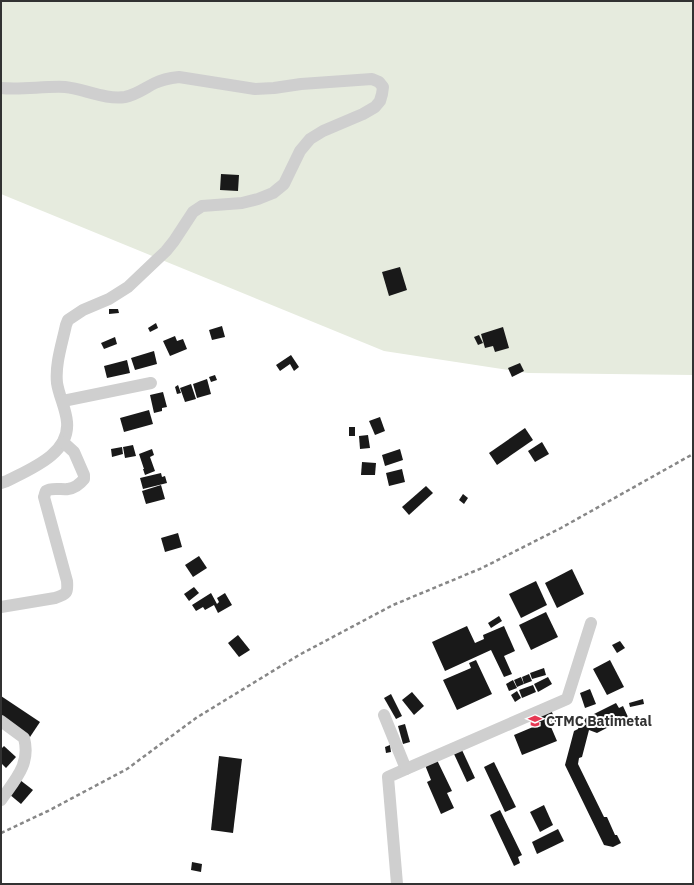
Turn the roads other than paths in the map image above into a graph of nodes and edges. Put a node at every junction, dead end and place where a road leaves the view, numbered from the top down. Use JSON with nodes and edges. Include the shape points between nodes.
{"nodes":[{"id":1,"x":1,"y":88,"type":"edge"},
{"id":2,"x":152,"y":383,"type":"dead end"},
{"id":3,"x":63,"y":401,"type":"junction"},
{"id":4,"x":63,"y":442,"type":"junction"},
{"id":5,"x":1,"y":483,"type":"edge"},
{"id":6,"x":1,"y":607,"type":"edge"},
{"id":7,"x":591,"y":623,"type":"dead end"},
{"id":8,"x":384,"y":716,"type":"dead end"},
{"id":9,"x":1,"y":721,"type":"edge"},
{"id":10,"x":406,"y":769,"type":"junction"},
{"id":11,"x":1,"y":800,"type":"edge"},
{"id":12,"x":397,"y":884,"type":"edge"}],
"edges":[{"from":1,"to":3,"type":"street","via":[[63,87],[113,97],[126,97],[156,82],[179,77],[255,89],[372,79],[383,87],[380,101],[374,107],[310,139],[300,151],[284,184],[273,193],[242,203],[202,206],[193,212],[166,251],[128,287],[68,320],[57,367],[57,384]]},
{"from":2,"to":3,"type":"street"},
{"from":3,"to":4,"type":"street","via":[[67,423]]},
{"from":4,"to":5,"type":"street","via":[[46,460]]},
{"from":4,"to":6,"type":"street","via":[[74,452],[84,475],[80,485],[69,490],[52,489],[46,491],[44,497],[67,581],[66,594]]},
{"from":7,"to":10,"type":"street","via":[[567,699]]},
{"from":8,"to":10,"type":"street"},
{"from":9,"to":11,"type":"street","via":[[24,738],[26,751],[24,764],[17,778]]},
{"from":10,"to":12,"type":"street","via":[[388,777]]}]}
